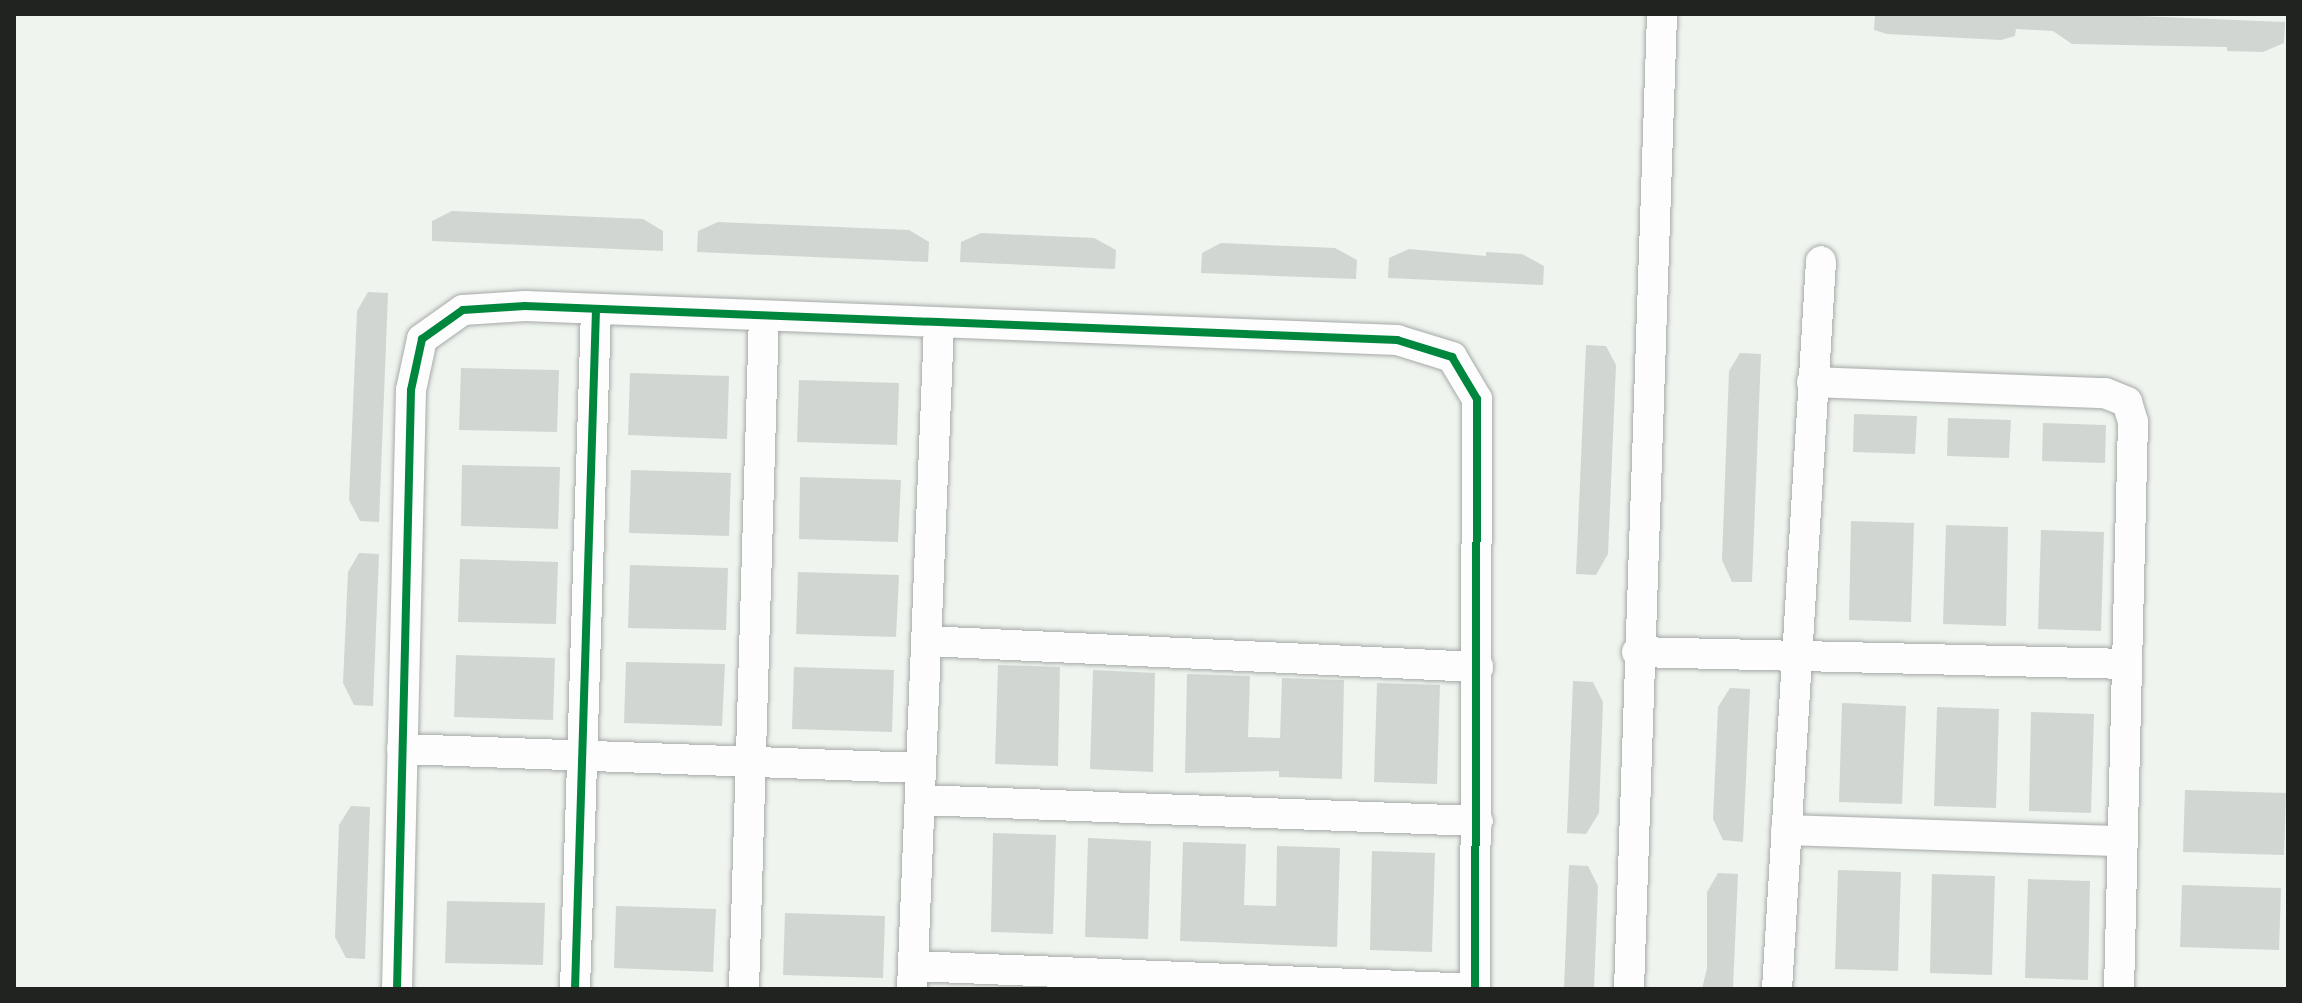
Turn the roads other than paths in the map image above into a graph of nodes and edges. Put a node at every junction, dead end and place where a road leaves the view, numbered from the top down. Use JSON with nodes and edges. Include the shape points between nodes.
{"nodes":[{"id":1,"x":1662,"y":14,"type":"edge"},
{"id":2,"x":1821,"y":261,"type":"dead end"},
{"id":3,"x":596,"y":309,"type":"junction"},
{"id":4,"x":764,"y":317,"type":"junction"},
{"id":5,"x":939,"y":325,"type":"junction"},
{"id":6,"x":1812,"y":382,"type":"junction"},
{"id":7,"x":926,"y":641,"type":"junction"},
{"id":8,"x":1637,"y":652,"type":"junction"},
{"id":9,"x":1794,"y":655,"type":"junction"},
{"id":10,"x":2127,"y":664,"type":"junction"},
{"id":11,"x":1478,"y":667,"type":"junction"},
{"id":12,"x":402,"y":749,"type":"junction"},
{"id":13,"x":582,"y":756,"type":"junction"},
{"id":14,"x":751,"y":762,"type":"junction"},
{"id":15,"x":921,"y":768,"type":"junction"},
{"id":16,"x":920,"y":800,"type":"junction"},
{"id":17,"x":1478,"y":821,"type":"junction"},
{"id":18,"x":1786,"y":830,"type":"junction"},
{"id":19,"x":2123,"y":841,"type":"junction"},
{"id":20,"x":913,"y":977,"type":"edge"},
{"id":21,"x":397,"y":989,"type":"edge"},
{"id":22,"x":575,"y":989,"type":"edge"},
{"id":23,"x":744,"y":989,"type":"edge"},
{"id":24,"x":1475,"y":989,"type":"edge"},
{"id":25,"x":1629,"y":989,"type":"edge"},
{"id":26,"x":1777,"y":989,"type":"edge"},
{"id":27,"x":2119,"y":989,"type":"edge"}],
"edges":[{"from":1,"to":8,"type":"street"},
{"from":2,"to":6,"type":"street"},
{"from":3,"to":4,"type":"street"},
{"from":3,"to":12,"type":"street","via":[[463,310],[422,339],[411,390]]},
{"from":3,"to":13,"type":"street"},
{"from":4,"to":5,"type":"street"},
{"from":4,"to":14,"type":"street"},
{"from":5,"to":7,"type":"street"},
{"from":5,"to":11,"type":"street","via":[[1397,340],[1452,357],[1477,399]]},
{"from":6,"to":9,"type":"street"},
{"from":6,"to":10,"type":"street","via":[[2105,393],[2127,402],[2133,422]]},
{"from":7,"to":11,"type":"street"},
{"from":7,"to":15,"type":"street"},
{"from":8,"to":9,"type":"street"},
{"from":8,"to":25,"type":"street"},
{"from":9,"to":10,"type":"street"},
{"from":9,"to":18,"type":"street"},
{"from":10,"to":19,"type":"street"},
{"from":11,"to":17,"type":"street"},
{"from":12,"to":13,"type":"street"},
{"from":12,"to":21,"type":"street"},
{"from":13,"to":14,"type":"street"},
{"from":13,"to":22,"type":"street"},
{"from":14,"to":15,"type":"street"},
{"from":14,"to":23,"type":"street"},
{"from":15,"to":16,"type":"street"},
{"from":16,"to":17,"type":"street"},
{"from":16,"to":20,"type":"street"},
{"from":17,"to":24,"type":"street"},
{"from":18,"to":19,"type":"street"},
{"from":18,"to":26,"type":"street"},
{"from":19,"to":27,"type":"street"},
{"from":20,"to":24,"type":"street"}]}
